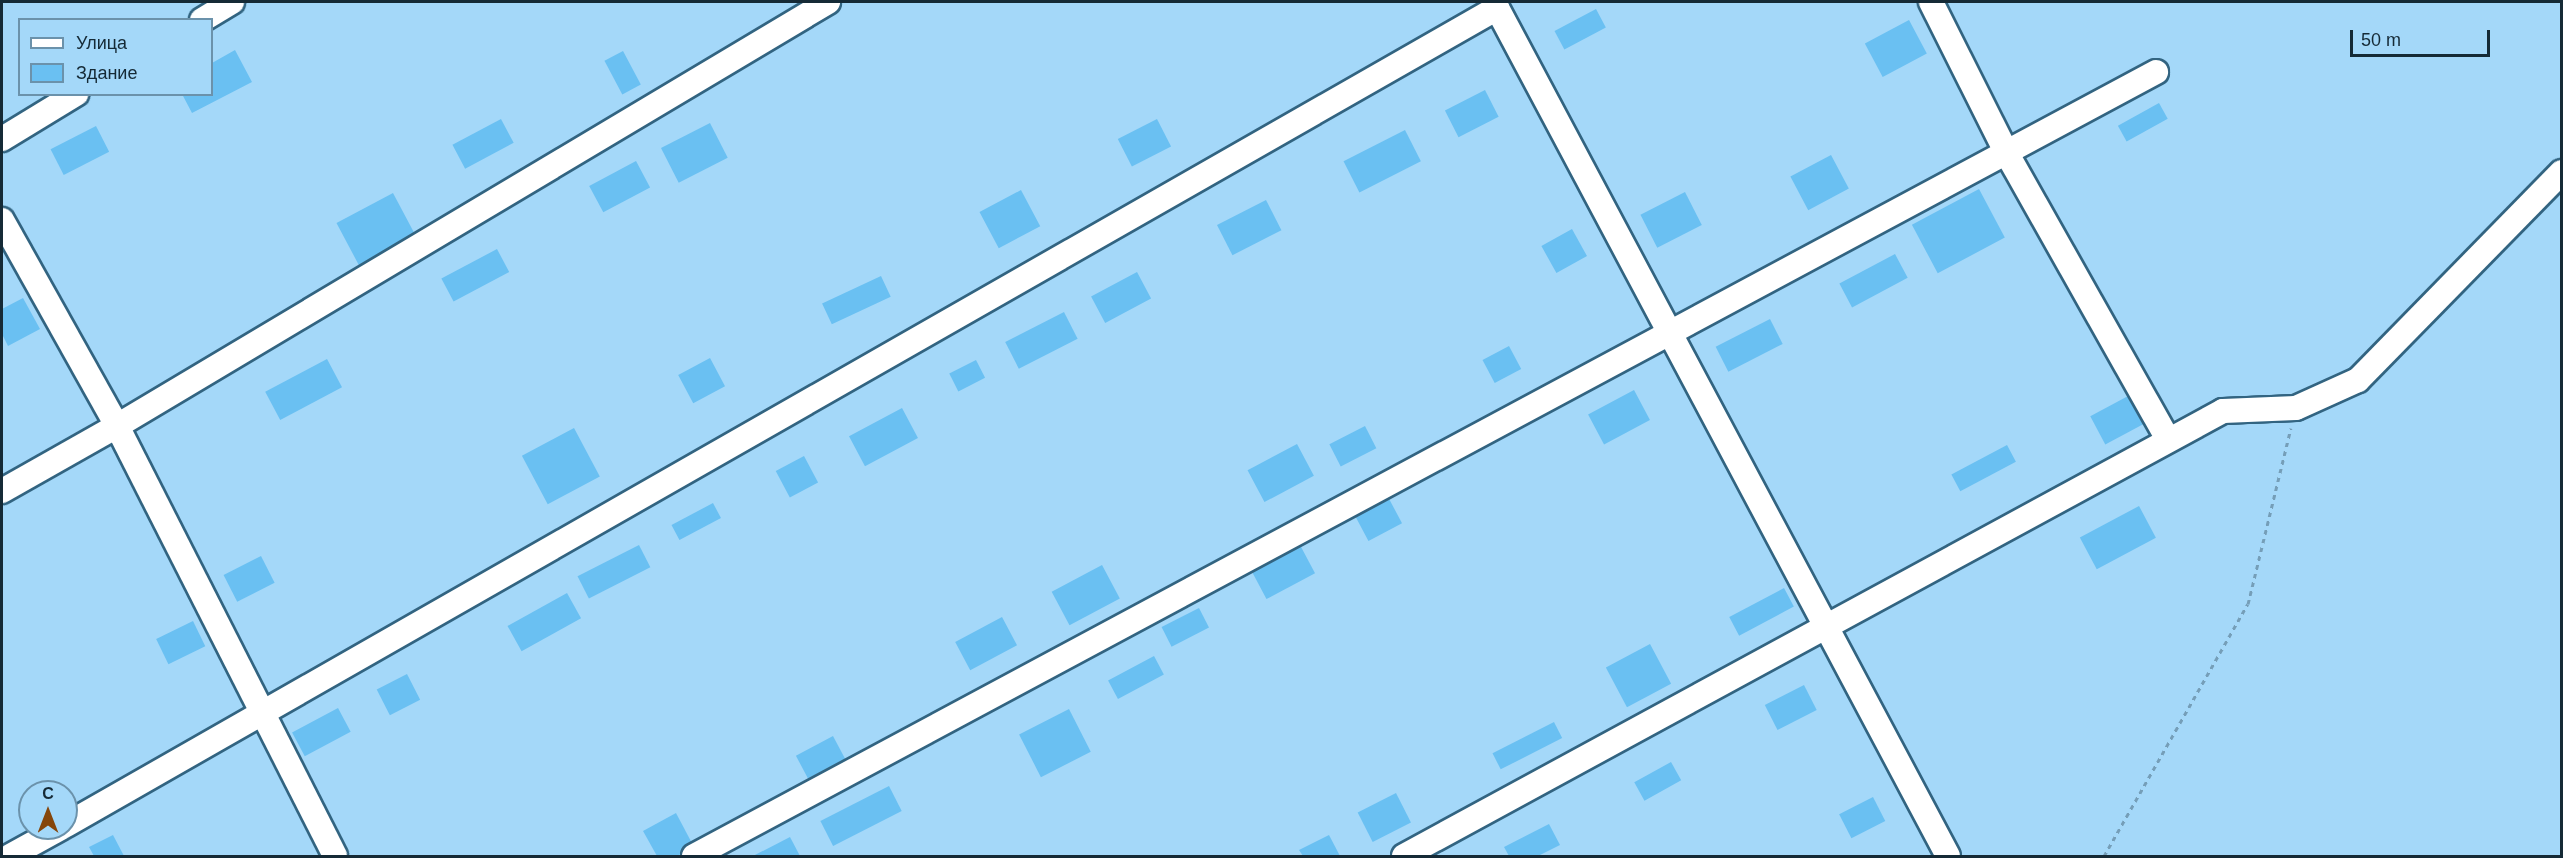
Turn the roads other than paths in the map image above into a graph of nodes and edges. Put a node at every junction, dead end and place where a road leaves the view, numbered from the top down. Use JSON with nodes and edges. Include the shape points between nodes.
{"nodes":[{"id":1,"x":232,"y":2,"type":"edge"},
{"id":2,"x":828,"y":2,"type":"edge"},
{"id":3,"x":1931,"y":2,"type":"edge"},
{"id":4,"x":1499,"y":4,"type":"edge"},
{"id":5,"x":206,"y":12,"type":"edge"},
{"id":6,"x":2156,"y":72,"type":"dead end"},
{"id":7,"x":73,"y":96,"type":"edge"},
{"id":8,"x":2,"y":139,"type":"edge"},
{"id":9,"x":2006,"y":152,"type":"junction"},
{"id":10,"x":2562,"y":172,"type":"edge"},
{"id":11,"x":2,"y":219,"type":"edge"},
{"id":12,"x":1668,"y":334,"type":"junction"},
{"id":13,"x":117,"y":426,"type":"junction"},
{"id":14,"x":2168,"y":440,"type":"junction"},
{"id":15,"x":2,"y":491,"type":"edge"},
{"id":16,"x":1824,"y":626,"type":"junction"},
{"id":17,"x":263,"y":715,"type":"junction"},
{"id":18,"x":78,"y":818,"type":"edge"},
{"id":19,"x":39,"y":840,"type":"edge"},
{"id":20,"x":10,"y":856,"type":"edge"},
{"id":21,"x":335,"y":856,"type":"edge"},
{"id":22,"x":694,"y":856,"type":"edge"},
{"id":23,"x":1404,"y":856,"type":"edge"},
{"id":24,"x":1948,"y":856,"type":"edge"}],
"edges":[{"from":1,"to":5,"type":"street"},
{"from":2,"to":13,"type":"street"},
{"from":3,"to":9,"type":"street"},
{"from":4,"to":12,"type":"street"},
{"from":4,"to":17,"type":"street"},
{"from":6,"to":9,"type":"street"},
{"from":7,"to":8,"type":"street"},
{"from":9,"to":12,"type":"street"},
{"from":9,"to":14,"type":"street"},
{"from":10,"to":14,"type":"street","via":[[2358,380],[2296,408],[2223,411]]},
{"from":11,"to":13,"type":"street"},
{"from":12,"to":16,"type":"street"},
{"from":12,"to":22,"type":"street"},
{"from":13,"to":15,"type":"street"},
{"from":13,"to":17,"type":"street"},
{"from":14,"to":16,"type":"street"},
{"from":16,"to":23,"type":"street"},
{"from":16,"to":24,"type":"street"},
{"from":17,"to":18,"type":"street"},
{"from":17,"to":21,"type":"street"},
{"from":19,"to":20,"type":"street"}]}
